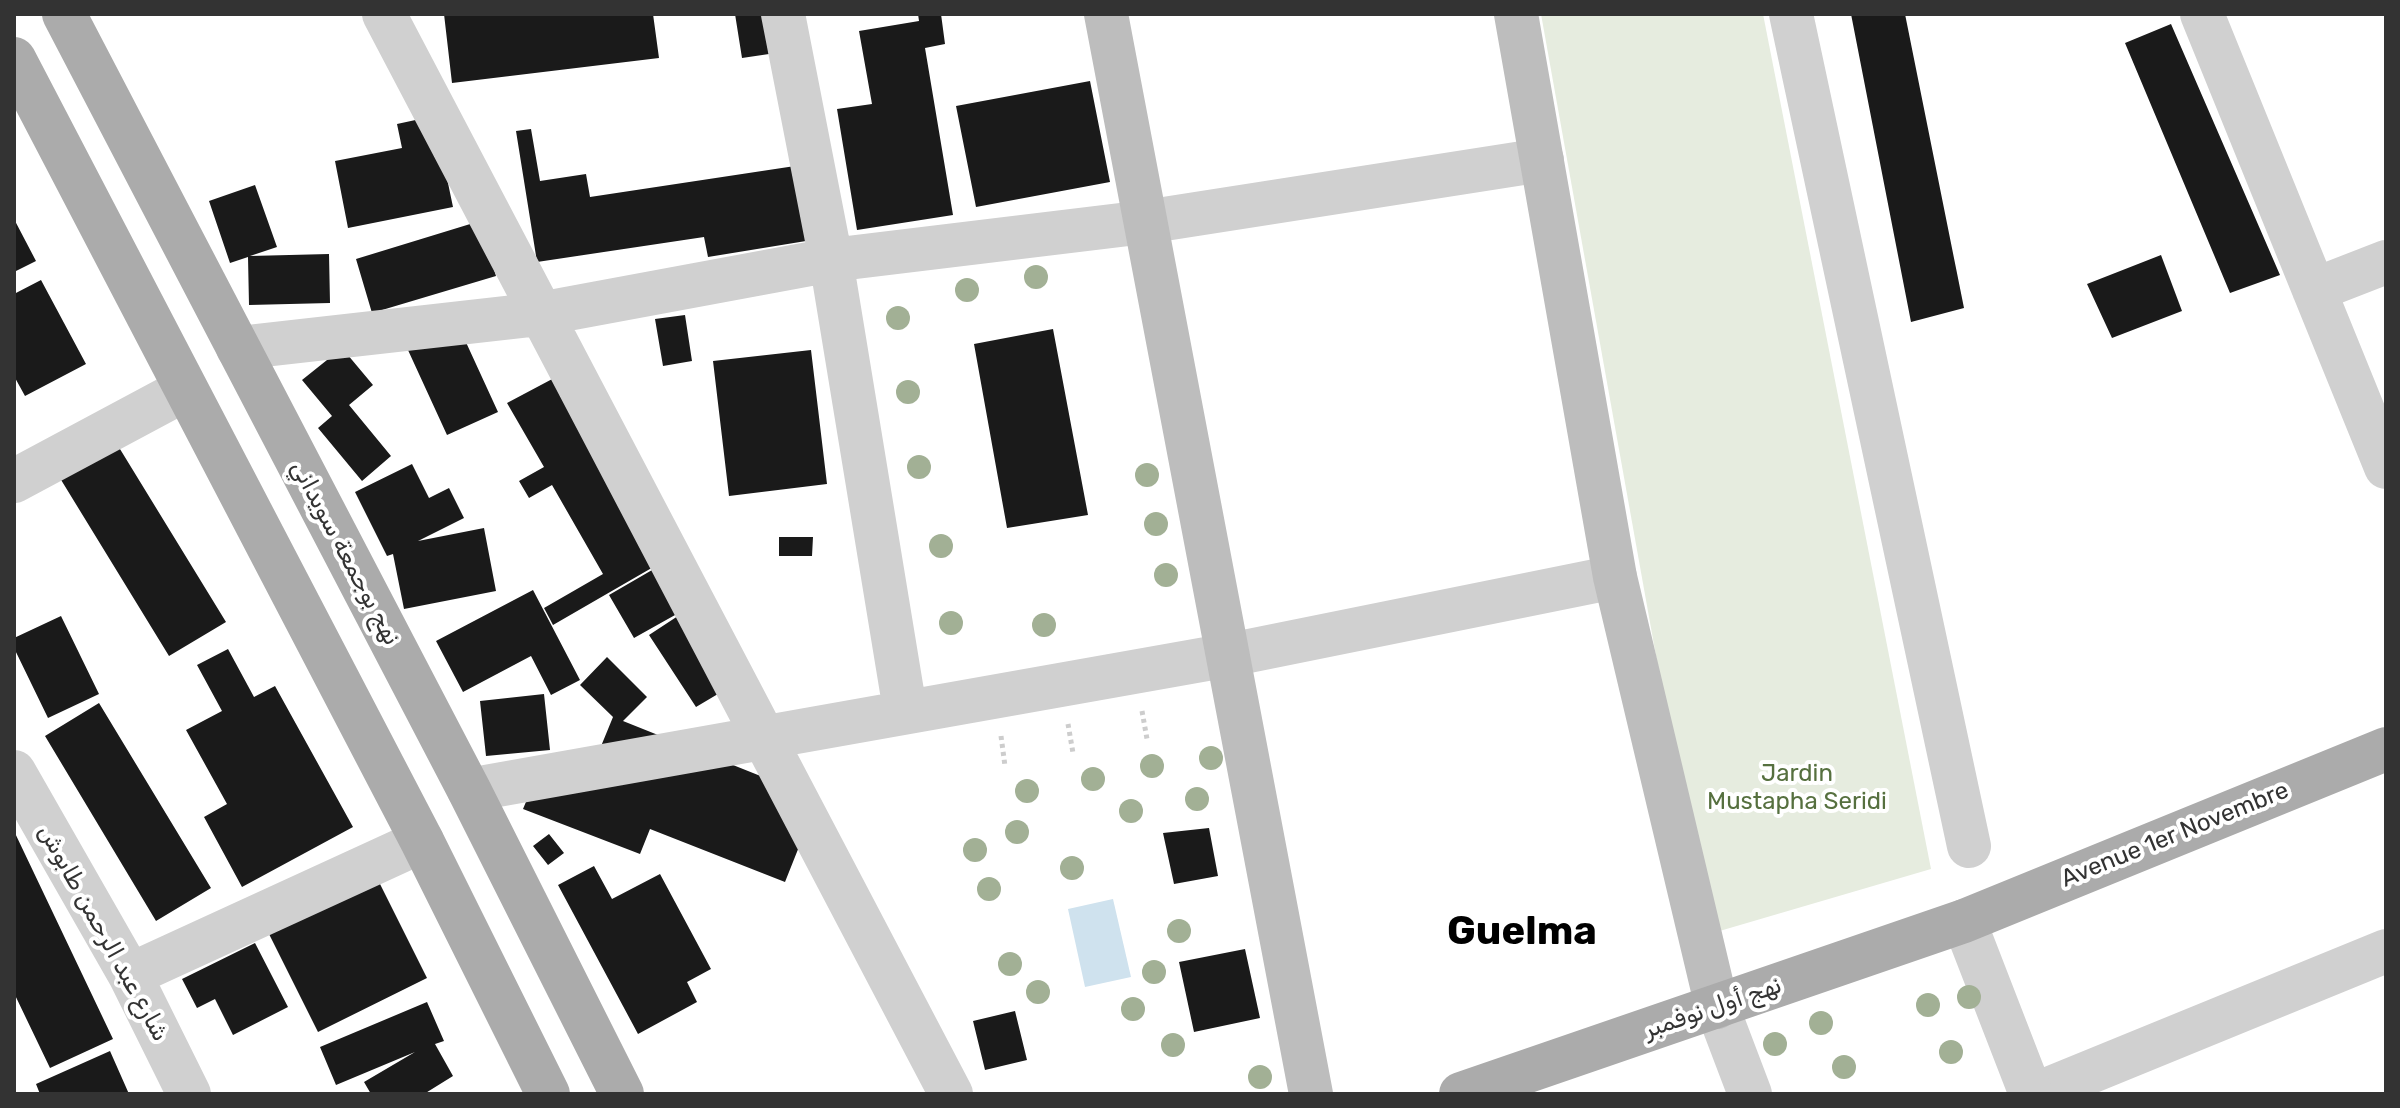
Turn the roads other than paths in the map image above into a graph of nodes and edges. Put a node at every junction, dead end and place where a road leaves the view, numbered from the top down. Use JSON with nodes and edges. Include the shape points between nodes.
{"nodes":[{"id":1,"x":64,"y":14,"type":"edge"},
{"id":2,"x":384,"y":14,"type":"edge"},
{"id":3,"x":783,"y":14,"type":"edge"},
{"id":4,"x":1106,"y":14,"type":"edge"},
{"id":5,"x":1516,"y":14,"type":"edge"},
{"id":6,"x":1791,"y":14,"type":"edge"},
{"id":7,"x":2202,"y":14,"type":"edge"},
{"id":8,"x":14,"y":59,"type":"edge"},
{"id":9,"x":1542,"y":160,"type":"junction"},
{"id":10,"x":1145,"y":222,"type":"junction"},
{"id":11,"x":831,"y":260,"type":"junction"},
{"id":12,"x":2386,"y":262,"type":"edge"},
{"id":13,"x":2314,"y":290,"type":"junction"},
{"id":14,"x":540,"y":314,"type":"junction"},
{"id":15,"x":238,"y":348,"type":"junction"},
{"id":16,"x":184,"y":390,"type":"junction"},
{"id":17,"x":2386,"y":467,"type":"edge"},
{"id":18,"x":14,"y":481,"type":"edge"},
{"id":19,"x":1615,"y":577,"type":"junction"},
{"id":20,"x":1229,"y":655,"type":"junction"},
{"id":21,"x":905,"y":710,"type":"junction"},
{"id":22,"x":763,"y":738,"type":"junction"},
{"id":23,"x":2386,"y":749,"type":"edge"},
{"id":24,"x":14,"y":772,"type":"edge"},
{"id":25,"x":469,"y":790,"type":"junction"},
{"id":26,"x":422,"y":841,"type":"junction"},
{"id":27,"x":1969,"y":846,"type":"dead end"},
{"id":28,"x":1964,"y":921,"type":"junction"},
{"id":29,"x":2386,"y":951,"type":"edge"},
{"id":30,"x":130,"y":975,"type":"junction"},
{"id":31,"x":1717,"y":1007,"type":"junction"},
{"id":32,"x":189,"y":1094,"type":"edge"},
{"id":33,"x":548,"y":1094,"type":"edge"},
{"id":34,"x":622,"y":1094,"type":"edge"},
{"id":35,"x":951,"y":1094,"type":"edge"},
{"id":36,"x":1311,"y":1094,"type":"edge"},
{"id":37,"x":1461,"y":1094,"type":"edge"},
{"id":38,"x":1750,"y":1094,"type":"edge"},
{"id":39,"x":2034,"y":1094,"type":"edge"}],
"edges":[{"from":1,"to":15,"type":"main road","name":"نهج بوجمعة سويداني"},
{"from":2,"to":14,"type":"street"},
{"from":3,"to":11,"type":"street"},
{"from":4,"to":10,"type":"main road"},
{"from":5,"to":9,"type":"main road"},
{"from":6,"to":27,"type":"street"},
{"from":7,"to":13,"type":"street"},
{"from":8,"to":16,"type":"main road"},
{"from":9,"to":10,"type":"street"},
{"from":9,"to":19,"type":"main road"},
{"from":10,"to":11,"type":"street"},
{"from":10,"to":20,"type":"main road"},
{"from":11,"to":14,"type":"street"},
{"from":11,"to":21,"type":"street"},
{"from":12,"to":13,"type":"street"},
{"from":13,"to":17,"type":"street"},
{"from":14,"to":15,"type":"street"},
{"from":14,"to":22,"type":"street"},
{"from":15,"to":25,"type":"main road","name":"نهج بوجمعة سويداني"},
{"from":16,"to":18,"type":"street"},
{"from":16,"to":26,"type":"main road"},
{"from":19,"to":20,"type":"street"},
{"from":19,"to":31,"type":"main road"},
{"from":20,"to":21,"type":"street"},
{"from":20,"to":36,"type":"main road"},
{"from":21,"to":22,"type":"street"},
{"from":22,"to":25,"type":"street"},
{"from":22,"to":35,"type":"street"},
{"from":23,"to":28,"type":"main road","name":"Avenue 1er Novembre"},
{"from":24,"to":30,"type":"street","name":"شارع عبد الرحمن طابوش"},
{"from":25,"to":34,"type":"main road","name":"نهج بوجمعة سويداني"},
{"from":26,"to":30,"type":"street"},
{"from":26,"to":33,"type":"main road"},
{"from":28,"to":31,"type":"main road","name":"نهج أول نوفمبر"},
{"from":28,"to":39,"type":"street"},
{"from":29,"to":39,"type":"street"},
{"from":30,"to":32,"type":"street","name":"شارع عبد الرحمن طابوش"},
{"from":31,"to":37,"type":"main road","name":"نهج أول نوفمبر"},
{"from":31,"to":38,"type":"street"}]}
